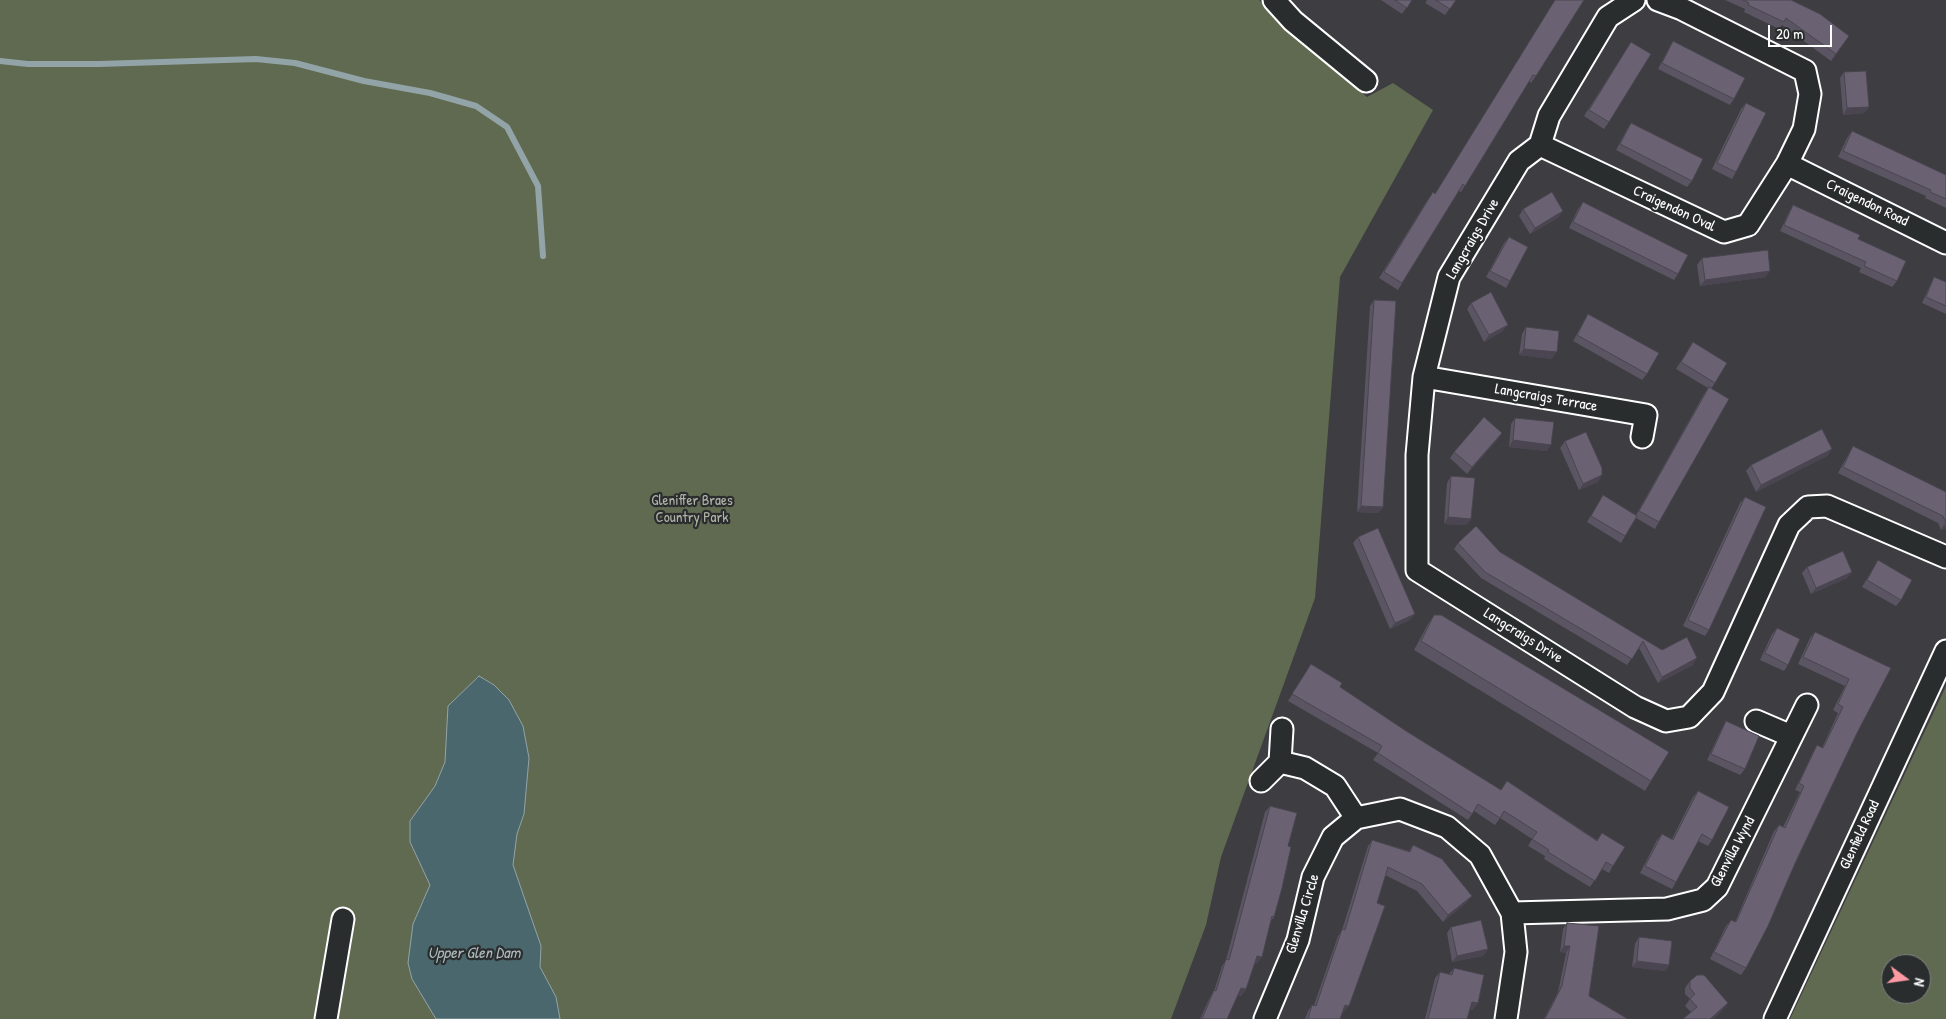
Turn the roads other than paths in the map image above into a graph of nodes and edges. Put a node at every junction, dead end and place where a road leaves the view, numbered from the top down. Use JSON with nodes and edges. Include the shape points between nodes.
{"nodes":[{"id":1,"x":1274,"y":0,"type":"edge"},
{"id":2,"x":1634,"y":0,"type":"edge"},
{"id":3,"x":1658,"y":0,"type":"edge"},
{"id":4,"x":1366,"y":81,"type":"dead end"},
{"id":5,"x":1540,"y":145,"type":"junction"},
{"id":6,"x":1787,"y":164,"type":"junction"},
{"id":7,"x":1946,"y":242,"type":"edge"},
{"id":8,"x":1424,"y":377,"type":"junction"},
{"id":9,"x":1642,"y":437,"type":"dead end"},
{"id":10,"x":1946,"y":557,"type":"edge"},
{"id":11,"x":1946,"y":651,"type":"edge"},
{"id":12,"x":1807,"y":705,"type":"dead end"},
{"id":13,"x":1756,"y":720,"type":"dead end"},
{"id":14,"x":1282,"y":729,"type":"dead end"},
{"id":15,"x":1791,"y":736,"type":"junction"},
{"id":16,"x":1280,"y":762,"type":"junction"},
{"id":17,"x":1261,"y":780,"type":"dead end"},
{"id":18,"x":1356,"y":818,"type":"junction"},
{"id":19,"x":1512,"y":912,"type":"junction"},
{"id":20,"x":343,"y":919,"type":"dead end"},
{"id":21,"x":326,"y":1019,"type":"edge"},
{"id":22,"x":1264,"y":1019,"type":"edge"},
{"id":23,"x":1506,"y":1019,"type":"edge"},
{"id":24,"x":1775,"y":1019,"type":"edge"}],
"edges":[{"from":1,"to":4,"type":"street"},
{"from":2,"to":5,"type":"street","via":[[1608,17],[1548,116]]},
{"from":3,"to":6,"type":"street","name":"Craigendon Oval","via":[[1805,71],[1810,94],[1804,129]]},
{"from":5,"to":6,"type":"street","name":"Craigendon Oval","via":[[1724,232],[1748,225]]},
{"from":5,"to":8,"type":"street","name":"Langcraigs Drive","via":[[1519,160],[1449,277]]},
{"from":6,"to":7,"type":"street","name":"Craigendon Road"},
{"from":8,"to":9,"type":"street","name":"Langcraigs Terrace","via":[[1646,415]]},
{"from":8,"to":10,"type":"street","name":"Langcraigs Drive","via":[[1418,455],[1417,570],[1635,707],[1666,721],[1690,716],[1713,692],[1789,525],[1808,507],[1827,506]]},
{"from":11,"to":24,"type":"street","name":"Glenfield Road"},
{"from":12,"to":15,"type":"street","name":"Glenvilla Wynd"},
{"from":13,"to":15,"type":"street"},
{"from":14,"to":16,"type":"street"},
{"from":15,"to":19,"type":"street","name":"Glenvilla Wynd","via":[[1718,887],[1703,900],[1667,909]]},
{"from":16,"to":17,"type":"street"},
{"from":16,"to":18,"type":"street","via":[[1305,768],[1336,786]]},
{"from":18,"to":19,"type":"street","name":"Glenvilla Circle","via":[[1400,809],[1447,827],[1480,855]]},
{"from":18,"to":22,"type":"street","name":"Glenvilla Circle","via":[[1333,837],[1313,877],[1298,940]]},
{"from":19,"to":23,"type":"street","name":"Glenvilla Circle","via":[[1516,952]]},
{"from":20,"to":21,"type":"street"}]}
